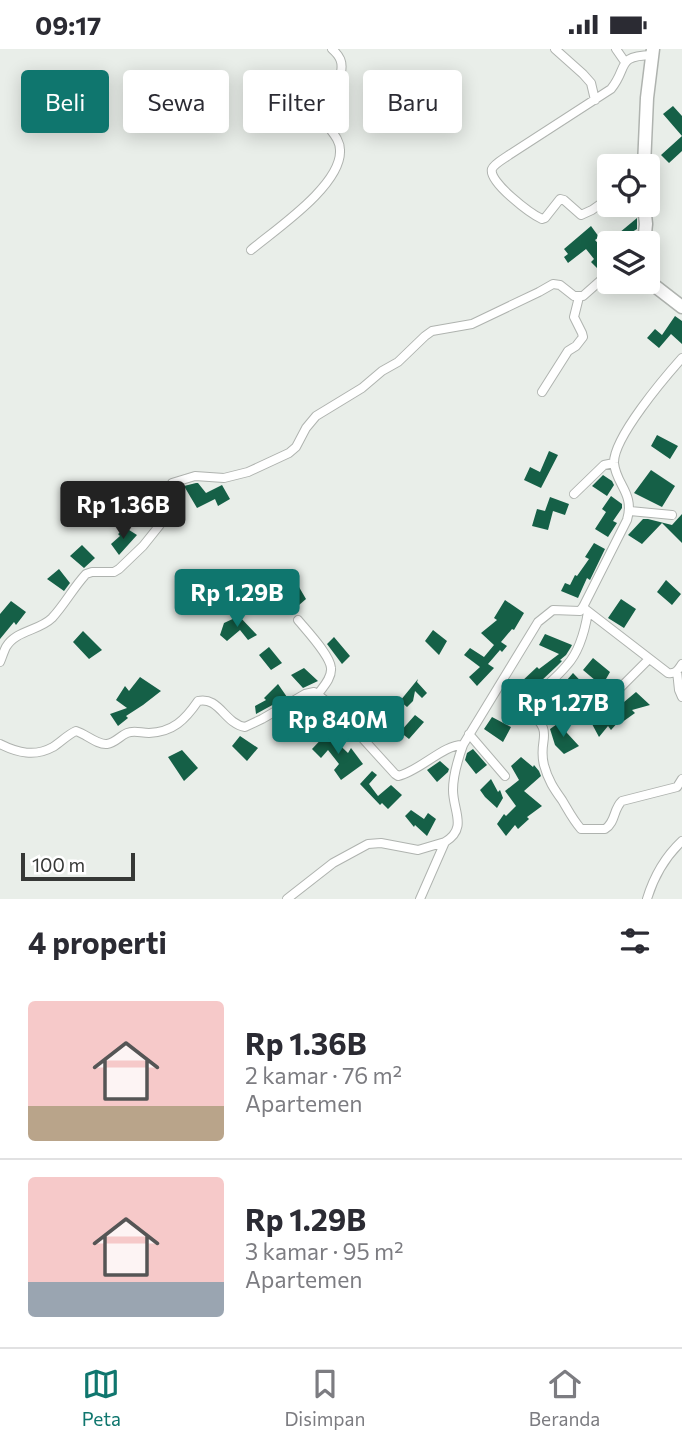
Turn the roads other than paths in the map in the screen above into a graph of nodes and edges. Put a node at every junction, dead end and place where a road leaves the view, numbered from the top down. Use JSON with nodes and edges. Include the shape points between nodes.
{"nodes":[{"id":1,"x":332,"y":49,"type":"edge"},
{"id":2,"x":555,"y":49,"type":"edge"},
{"id":3,"x":616,"y":49,"type":"edge"},
{"id":4,"x":652,"y":52,"type":"edge"},
{"id":5,"x":625,"y":62,"type":"junction"},
{"id":6,"x":595,"y":100,"type":"junction"},
{"id":7,"x":645,"y":154,"type":"edge"},
{"id":8,"x":597,"y":206,"type":"edge"},
{"id":9,"x":251,"y":250,"type":"dead end"},
{"id":10,"x":597,"y":284,"type":"edge"},
{"id":11,"x":660,"y":290,"type":"edge"},
{"id":12,"x":579,"y":297,"type":"junction"},
{"id":13,"x":682,"y":307,"type":"edge"},
{"id":14,"x":682,"y":358,"type":"edge"},
{"id":15,"x":542,"y":392,"type":"dead end"},
{"id":16,"x":614,"y":463,"type":"junction"},
{"id":17,"x":574,"y":494,"type":"dead end"},
{"id":18,"x":630,"y":511,"type":"junction"},
{"id":19,"x":672,"y":515,"type":"dead end"},
{"id":20,"x":585,"y":610,"type":"junction"},
{"id":21,"x":298,"y":620,"type":"dead end"},
{"id":22,"x":649,"y":659,"type":"junction"},
{"id":23,"x":0,"y":662,"type":"edge"},
{"id":24,"x":679,"y":667,"type":"edge"},
{"id":25,"x":545,"y":686,"type":"junction"},
{"id":26,"x":318,"y":694,"type":"junction"},
{"id":27,"x":682,"y":697,"type":"edge"},
{"id":28,"x":469,"y":734,"type":"junction"},
{"id":29,"x":0,"y":744,"type":"edge"},
{"id":30,"x":463,"y":745,"type":"junction"},
{"id":31,"x":505,"y":776,"type":"dead end"},
{"id":32,"x":682,"y":779,"type":"edge"},
{"id":33,"x":682,"y":841,"type":"edge"},
{"id":34,"x":445,"y":842,"type":"junction"},
{"id":35,"x":286,"y":899,"type":"edge"},
{"id":36,"x":420,"y":899,"type":"edge"},
{"id":37,"x":648,"y":899,"type":"edge"}],
"edges":[{"from":1,"to":9,"type":"street","via":[[341,58],[341,72],[321,111],[341,148],[337,169],[308,203]]},
{"from":2,"to":6,"type":"street","via":[[591,83]]},
{"from":3,"to":5,"type":"street"},
{"from":4,"to":5,"type":"street"},
{"from":4,"to":7,"type":"street"},
{"from":5,"to":6,"type":"street","via":[[616,83]]},
{"from":6,"to":8,"type":"street","via":[[503,160],[492,173],[519,204],[542,219],[560,199],[581,215]]},
{"from":10,"to":12,"type":"street"},
{"from":11,"to":13,"type":"street"},
{"from":12,"to":15,"type":"street","via":[[574,317],[583,337],[568,351]]},
{"from":12,"to":23,"type":"street","via":[[553,284],[472,324],[432,331],[398,362],[316,416],[289,453],[248,472],[224,478],[195,476],[174,483],[167,512],[135,554],[114,572],[86,574],[50,620],[12,640]]},
{"from":14,"to":16,"type":"street","via":[[630,425]]},
{"from":16,"to":17,"type":"street","via":[[604,465]]},
{"from":16,"to":18,"type":"street"},
{"from":18,"to":19,"type":"street"},
{"from":18,"to":20,"type":"street"},
{"from":20,"to":22,"type":"street"},
{"from":20,"to":25,"type":"street","via":[[584,633],[569,664]]},
{"from":20,"to":28,"type":"street","via":[[553,610],[538,622]]},
{"from":21,"to":26,"type":"street","via":[[331,664],[330,677]]},
{"from":22,"to":24,"type":"street","via":[[668,673]]},
{"from":22,"to":25,"type":"street","via":[[590,718]]},
{"from":24,"to":27,"type":"street"},
{"from":25,"to":32,"type":"street","via":[[527,710],[544,728],[543,762],[553,789],[581,829],[605,829],[622,801],[677,787]]},
{"from":26,"to":29,"type":"street","via":[[305,694],[244,726],[202,700],[181,723],[163,731],[127,733],[109,744],[76,731],[52,747],[27,754]]},
{"from":26,"to":30,"type":"street","via":[[398,776]]},
{"from":28,"to":30,"type":"street"},
{"from":28,"to":31,"type":"street"},
{"from":30,"to":34,"type":"street","via":[[453,783],[458,826]]},
{"from":33,"to":37,"type":"street","via":[[665,858]]},
{"from":34,"to":35,"type":"street","via":[[418,849],[369,844],[333,863]]},
{"from":34,"to":36,"type":"street"}]}
